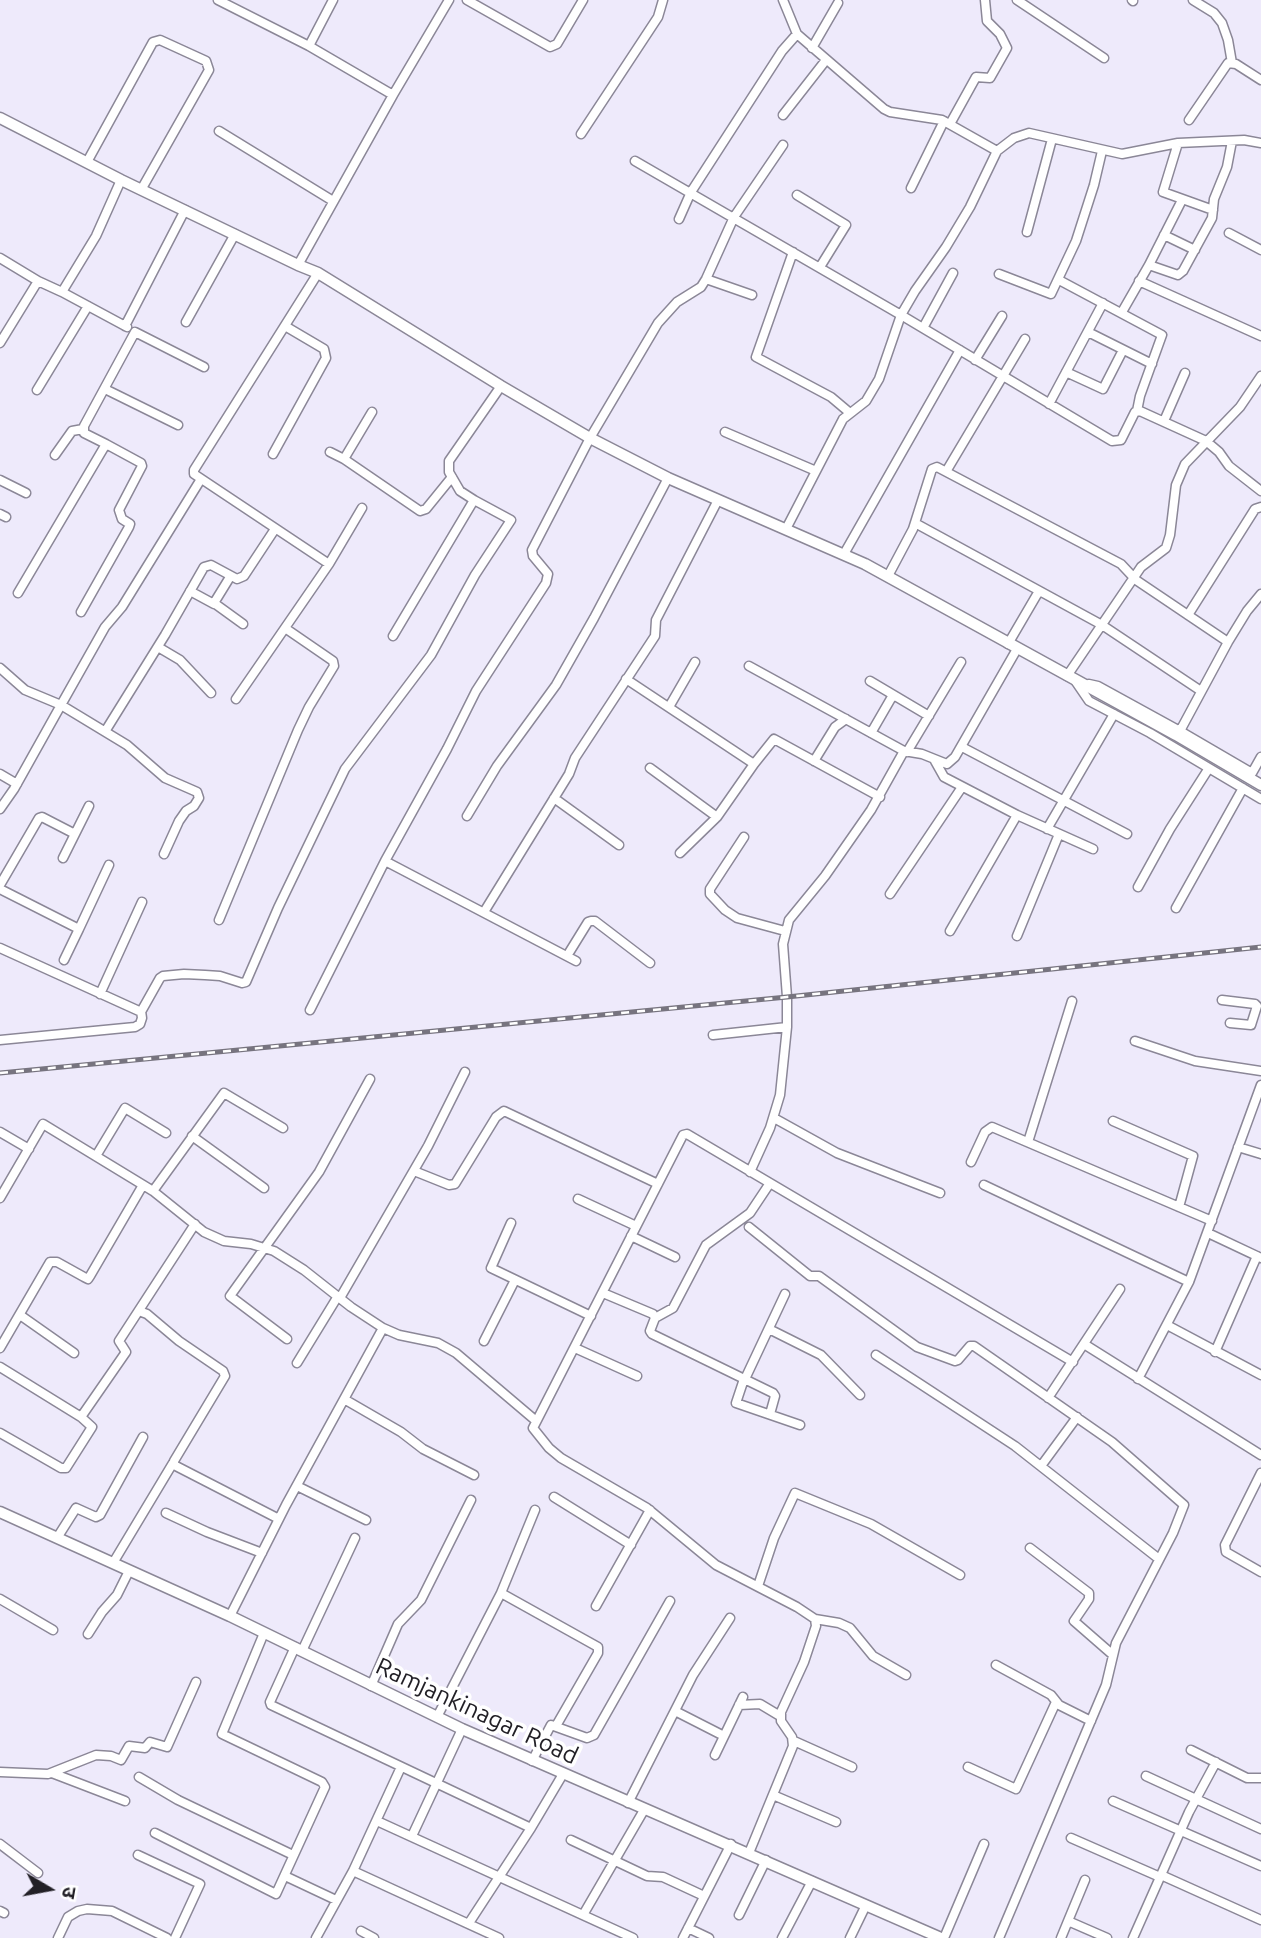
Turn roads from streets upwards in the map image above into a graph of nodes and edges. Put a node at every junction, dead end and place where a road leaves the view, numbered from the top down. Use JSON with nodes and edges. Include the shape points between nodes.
{"nodes":[{"id":1,"x":218,"y":0,"type":"edge"},
{"id":2,"x":333,"y":0,"type":"edge"},
{"id":3,"x":450,"y":0,"type":"edge"},
{"id":4,"x":467,"y":0,"type":"edge"},
{"id":5,"x":583,"y":0,"type":"edge"},
{"id":6,"x":663,"y":0,"type":"edge"},
{"id":7,"x":783,"y":0,"type":"edge"},
{"id":8,"x":985,"y":0,"type":"edge"},
{"id":9,"x":1017,"y":0,"type":"edge"},
{"id":10,"x":1193,"y":0,"type":"edge"},
{"id":11,"x":838,"y":2,"type":"dead end"},
{"id":12,"x":234,"y":3,"type":"edge"},
{"id":13,"x":797,"y":34,"type":"junction"},
{"id":14,"x":309,"y":46,"type":"junction"},
{"id":15,"x":812,"y":48,"type":"junction"},
{"id":16,"x":1104,"y":58,"type":"dead end"},
{"id":17,"x":826,"y":60,"type":"junction"},
{"id":18,"x":1232,"y":63,"type":"junction"},
{"id":19,"x":1261,"y":80,"type":"edge"},
{"id":20,"x":393,"y":95,"type":"junction"},
{"id":21,"x":783,"y":115,"type":"dead end"},
{"id":22,"x":0,"y":118,"type":"edge"},
{"id":23,"x":1189,"y":120,"type":"dead end"},
{"id":24,"x":947,"y":123,"type":"junction"},
{"id":25,"x":219,"y":131,"type":"dead end"},
{"id":26,"x":581,"y":134,"type":"dead end"},
{"id":27,"x":1052,"y":139,"type":"junction"},
{"id":28,"x":1232,"y":141,"type":"junction"},
{"id":29,"x":1178,"y":143,"type":"junction"},
{"id":30,"x":1261,"y":143,"type":"edge"},
{"id":31,"x":783,"y":145,"type":"dead end"},
{"id":32,"x":997,"y":151,"type":"junction"},
{"id":33,"x":1102,"y":151,"type":"junction"},
{"id":34,"x":635,"y":161,"type":"dead end"},
{"id":35,"x":87,"y":162,"type":"junction"},
{"id":36,"x":121,"y":180,"type":"junction"},
{"id":37,"x":911,"y":188,"type":"dead end"},
{"id":38,"x":141,"y":190,"type":"junction"},
{"id":39,"x":691,"y":192,"type":"junction"},
{"id":40,"x":797,"y":195,"type":"dead end"},
{"id":41,"x":1182,"y":200,"type":"junction"},
{"id":42,"x":333,"y":201,"type":"junction"},
{"id":43,"x":185,"y":209,"type":"junction"},
{"id":44,"x":1213,"y":210,"type":"junction"},
{"id":45,"x":734,"y":218,"type":"junction"},
{"id":46,"x":679,"y":219,"type":"dead end"},
{"id":47,"x":1027,"y":232,"type":"dead end"},
{"id":48,"x":1229,"y":233,"type":"dead end"},
{"id":49,"x":235,"y":234,"type":"junction"},
{"id":50,"x":1164,"y":235,"type":"junction"},
{"id":51,"x":1195,"y":250,"type":"junction"},
{"id":52,"x":1261,"y":250,"type":"edge"},
{"id":53,"x":793,"y":251,"type":"junction"},
{"id":54,"x":0,"y":258,"type":"edge"},
{"id":55,"x":298,"y":265,"type":"junction"},
{"id":56,"x":1149,"y":265,"type":"junction"},
{"id":57,"x":820,"y":267,"type":"junction"},
{"id":58,"x":318,"y":273,"type":"junction"},
{"id":59,"x":953,"y":273,"type":"dead end"},
{"id":60,"x":999,"y":274,"type":"dead end"},
{"id":61,"x":706,"y":279,"type":"junction"},
{"id":62,"x":1059,"y":280,"type":"junction"},
{"id":63,"x":38,"y":281,"type":"junction"},
{"id":64,"x":1139,"y":281,"type":"junction"},
{"id":65,"x":62,"y":292,"type":"junction"},
{"id":66,"x":752,"y":296,"type":"dead end"},
{"id":67,"x":1103,"y":303,"type":"junction"},
{"id":68,"x":88,"y":306,"type":"junction"},
{"id":69,"x":1122,"y":312,"type":"junction"},
{"id":70,"x":901,"y":315,"type":"junction"},
{"id":71,"x":1002,"y":316,"type":"dead end"},
{"id":72,"x":186,"y":322,"type":"dead end"},
{"id":73,"x":125,"y":326,"type":"junction"},
{"id":74,"x":285,"y":326,"type":"junction"},
{"id":75,"x":922,"y":328,"type":"junction"},
{"id":76,"x":135,"y":332,"type":"junction"},
{"id":77,"x":1088,"y":332,"type":"junction"},
{"id":78,"x":1261,"y":336,"type":"edge"},
{"id":79,"x":1025,"y":339,"type":"dead end"},
{"id":80,"x":0,"y":343,"type":"edge"},
{"id":81,"x":960,"y":350,"type":"junction"},
{"id":82,"x":1123,"y":350,"type":"junction"},
{"id":83,"x":975,"y":359,"type":"junction"},
{"id":84,"x":1153,"y":364,"type":"junction"},
{"id":85,"x":204,"y":368,"type":"dead end"},
{"id":86,"x":1066,"y":372,"type":"junction"},
{"id":87,"x":1185,"y":373,"type":"dead end"},
{"id":88,"x":1002,"y":376,"type":"junction"},
{"id":89,"x":1261,"y":376,"type":"edge"},
{"id":90,"x":501,"y":386,"type":"junction"},
{"id":91,"x":1258,"y":387,"type":"edge"},
{"id":92,"x":105,"y":389,"type":"junction"},
{"id":93,"x":37,"y":390,"type":"dead end"},
{"id":94,"x":1049,"y":404,"type":"junction"},
{"id":95,"x":1137,"y":411,"type":"junction"},
{"id":96,"x":372,"y":412,"type":"dead end"},
{"id":97,"x":850,"y":413,"type":"junction"},
{"id":98,"x":1164,"y":421,"type":"junction"},
{"id":99,"x":178,"y":425,"type":"dead end"},
{"id":100,"x":83,"y":429,"type":"junction"},
{"id":101,"x":725,"y":432,"type":"dead end"},
{"id":102,"x":590,"y":438,"type":"junction"},
{"id":103,"x":1206,"y":441,"type":"junction"},
{"id":104,"x":106,"y":444,"type":"junction"},
{"id":105,"x":330,"y":452,"type":"dead end"},
{"id":106,"x":273,"y":454,"type":"dead end"},
{"id":107,"x":55,"y":455,"type":"dead end"},
{"id":108,"x":344,"y":459,"type":"junction"},
{"id":109,"x":947,"y":470,"type":"junction"},
{"id":110,"x":816,"y":471,"type":"junction"},
{"id":111,"x":452,"y":477,"type":"junction"},
{"id":112,"x":668,"y":478,"type":"junction"},
{"id":113,"x":201,"y":479,"type":"junction"},
{"id":114,"x":0,"y":480,"type":"edge"},
{"id":115,"x":1261,"y":491,"type":"edge"},
{"id":116,"x":26,"y":493,"type":"dead end"},
{"id":117,"x":474,"y":500,"type":"junction"},
{"id":118,"x":718,"y":500,"type":"junction"},
{"id":119,"x":1261,"y":506,"type":"edge"},
{"id":120,"x":362,"y":509,"type":"dead end"},
{"id":121,"x":915,"y":523,"type":"junction"},
{"id":122,"x":275,"y":529,"type":"junction"},
{"id":123,"x":786,"y":529,"type":"junction"},
{"id":124,"x":844,"y":554,"type":"junction"},
{"id":125,"x":329,"y":564,"type":"junction"},
{"id":126,"x":888,"y":576,"type":"junction"},
{"id":127,"x":230,"y":577,"type":"junction"},
{"id":128,"x":1133,"y":577,"type":"junction"},
{"id":129,"x":190,"y":591,"type":"junction"},
{"id":130,"x":1039,"y":591,"type":"junction"},
{"id":131,"x":18,"y":593,"type":"dead end"},
{"id":132,"x":1261,"y":594,"type":"edge"},
{"id":133,"x":214,"y":604,"type":"junction"},
{"id":134,"x":81,"y":612,"type":"dead end"},
{"id":135,"x":1188,"y":615,"type":"junction"},
{"id":136,"x":243,"y":624,"type":"dead end"},
{"id":137,"x":1102,"y":625,"type":"junction"},
{"id":138,"x":285,"y":628,"type":"junction"},
{"id":139,"x":393,"y":636,"type":"dead end"},
{"id":140,"x":1228,"y":642,"type":"junction"},
{"id":141,"x":158,"y":647,"type":"junction"},
{"id":142,"x":1013,"y":647,"type":"junction"},
{"id":143,"x":695,"y":662,"type":"dead end"},
{"id":144,"x":961,"y":662,"type":"dead end"},
{"id":145,"x":749,"y":666,"type":"dead end"},
{"id":146,"x":0,"y":668,"type":"edge"},
{"id":147,"x":626,"y":679,"type":"junction"},
{"id":148,"x":1071,"y":679,"type":"junction"},
{"id":149,"x":870,"y":681,"type":"dead end"},
{"id":150,"x":1201,"y":691,"type":"junction"},
{"id":151,"x":211,"y":693,"type":"dead end"},
{"id":152,"x":893,"y":695,"type":"junction"},
{"id":153,"x":236,"y":699,"type":"dead end"},
{"id":154,"x":61,"y":705,"type":"junction"},
{"id":155,"x":669,"y":707,"type":"junction"},
{"id":156,"x":1114,"y":714,"type":"junction"},
{"id":157,"x":929,"y":716,"type":"junction"},
{"id":158,"x":846,"y":719,"type":"junction"},
{"id":159,"x":106,"y":730,"type":"junction"},
{"id":160,"x":1180,"y":731,"type":"junction"},
{"id":161,"x":871,"y":733,"type":"junction"},
{"id":162,"x":962,"y":747,"type":"junction"},
{"id":163,"x":906,"y":751,"type":"junction"},
{"id":164,"x":1261,"y":757,"type":"edge"},
{"id":165,"x":814,"y":761,"type":"junction"},
{"id":166,"x":935,"y":761,"type":"junction"},
{"id":167,"x":754,"y":764,"type":"junction"},
{"id":168,"x":650,"y":768,"type":"dead end"},
{"id":169,"x":1209,"y":768,"type":"junction"},
{"id":170,"x":0,"y":774,"type":"edge"},
{"id":171,"x":17,"y":784,"type":"junction"},
{"id":172,"x":1261,"y":785,"type":"edge"},
{"id":173,"x":962,"y":787,"type":"junction"},
{"id":174,"x":1244,"y":788,"type":"junction"},
{"id":175,"x":869,"y":791,"type":"junction"},
{"id":176,"x":880,"y":797,"type":"junction"},
{"id":177,"x":554,"y":798,"type":"junction"},
{"id":178,"x":1261,"y":800,"type":"edge"},
{"id":179,"x":1062,"y":801,"type":"junction"},
{"id":180,"x":89,"y":806,"type":"dead end"},
{"id":181,"x":0,"y":809,"type":"edge"},
{"id":182,"x":871,"y":810,"type":"junction"},
{"id":183,"x":1017,"y":815,"type":"junction"},
{"id":184,"x":467,"y":816,"type":"dead end"},
{"id":185,"x":717,"y":817,"type":"junction"},
{"id":186,"x":1046,"y":829,"type":"junction"},
{"id":187,"x":75,"y":834,"type":"junction"},
{"id":188,"x":1059,"y":834,"type":"junction"},
{"id":189,"x":1127,"y":834,"type":"dead end"},
{"id":190,"x":744,"y":837,"type":"dead end"},
{"id":191,"x":619,"y":845,"type":"dead end"},
{"id":192,"x":1093,"y":849,"type":"dead end"},
{"id":193,"x":680,"y":853,"type":"dead end"},
{"id":194,"x":164,"y":855,"type":"dead end"},
{"id":195,"x":63,"y":858,"type":"dead end"},
{"id":196,"x":386,"y":861,"type":"junction"},
{"id":197,"x":109,"y":865,"type":"dead end"},
{"id":198,"x":0,"y":887,"type":"edge"},
{"id":199,"x":1138,"y":887,"type":"dead end"},
{"id":200,"x":890,"y":894,"type":"dead end"},
{"id":201,"x":142,"y":902,"type":"dead end"},
{"id":202,"x":1176,"y":908,"type":"dead end"},
{"id":203,"x":484,"y":912,"type":"junction"},
{"id":204,"x":219,"y":920,"type":"dead end"},
{"id":205,"x":79,"y":929,"type":"junction"},
{"id":206,"x":785,"y":931,"type":"junction"},
{"id":207,"x":950,"y":931,"type":"dead end"},
{"id":208,"x":1017,"y":936,"type":"dead end"},
{"id":209,"x":0,"y":948,"type":"edge"},
{"id":210,"x":567,"y":956,"type":"junction"},
{"id":211,"x":64,"y":960,"type":"dead end"},
{"id":212,"x":576,"y":961,"type":"dead end"},
{"id":213,"x":650,"y":964,"type":"dead end"},
{"id":214,"x":100,"y":994,"type":"junction"},
{"id":215,"x":1222,"y":1000,"type":"dead end"},
{"id":216,"x":1072,"y":1001,"type":"dead end"},
{"id":217,"x":310,"y":1010,"type":"dead end"},
{"id":218,"x":141,"y":1011,"type":"junction"},
{"id":219,"x":1258,"y":1014,"type":"edge"},
{"id":220,"x":1230,"y":1023,"type":"dead end"},
{"id":221,"x":787,"y":1027,"type":"junction"},
{"id":222,"x":713,"y":1035,"type":"dead end"},
{"id":223,"x":0,"y":1040,"type":"edge"},
{"id":224,"x":1135,"y":1041,"type":"dead end"},
{"id":225,"x":1261,"y":1071,"type":"edge"},
{"id":226,"x":465,"y":1072,"type":"dead end"},
{"id":227,"x":370,"y":1079,"type":"dead end"},
{"id":228,"x":1261,"y":1085,"type":"edge"},
{"id":229,"x":1257,"y":1102,"type":"edge"},
{"id":230,"x":774,"y":1118,"type":"junction"},
{"id":231,"x":1113,"y":1121,"type":"dead end"},
{"id":232,"x":283,"y":1128,"type":"dead end"},
{"id":233,"x":0,"y":1132,"type":"edge"},
{"id":234,"x":166,"y":1133,"type":"dead end"},
{"id":235,"x":192,"y":1136,"type":"junction"},
{"id":236,"x":1028,"y":1142,"type":"junction"},
{"id":237,"x":1238,"y":1147,"type":"junction"},
{"id":238,"x":29,"y":1149,"type":"junction"},
{"id":239,"x":1261,"y":1154,"type":"edge"},
{"id":240,"x":96,"y":1156,"type":"junction"},
{"id":241,"x":971,"y":1162,"type":"dead end"},
{"id":242,"x":414,"y":1171,"type":"junction"},
{"id":243,"x":750,"y":1172,"type":"junction"},
{"id":244,"x":770,"y":1183,"type":"junction"},
{"id":245,"x":658,"y":1184,"type":"junction"},
{"id":246,"x":143,"y":1185,"type":"junction"},
{"id":247,"x":984,"y":1185,"type":"dead end"},
{"id":248,"x":264,"y":1188,"type":"dead end"},
{"id":249,"x":153,"y":1191,"type":"junction"},
{"id":250,"x":940,"y":1193,"type":"dead end"},
{"id":251,"x":0,"y":1198,"type":"edge"},
{"id":252,"x":578,"y":1199,"type":"dead end"},
{"id":253,"x":1179,"y":1207,"type":"junction"},
{"id":254,"x":1212,"y":1221,"type":"junction"},
{"id":255,"x":511,"y":1223,"type":"dead end"},
{"id":256,"x":195,"y":1224,"type":"junction"},
{"id":257,"x":636,"y":1226,"type":"junction"},
{"id":258,"x":748,"y":1227,"type":"dead end"},
{"id":259,"x":1208,"y":1233,"type":"junction"},
{"id":260,"x":631,"y":1236,"type":"junction"},
{"id":261,"x":263,"y":1248,"type":"junction"},
{"id":262,"x":675,"y":1257,"type":"dead end"},
{"id":263,"x":1259,"y":1257,"type":"edge"},
{"id":264,"x":515,"y":1280,"type":"junction"},
{"id":265,"x":1189,"y":1282,"type":"junction"},
{"id":266,"x":1119,"y":1289,"type":"dead end"},
{"id":267,"x":603,"y":1293,"type":"junction"},
{"id":268,"x":785,"y":1294,"type":"dead end"},
{"id":269,"x":339,"y":1297,"type":"junction"},
{"id":270,"x":139,"y":1311,"type":"junction"},
{"id":271,"x":20,"y":1315,"type":"junction"},
{"id":272,"x":591,"y":1316,"type":"junction"},
{"id":273,"x":654,"y":1318,"type":"junction"},
{"id":274,"x":1167,"y":1325,"type":"junction"},
{"id":275,"x":383,"y":1328,"type":"junction"},
{"id":276,"x":769,"y":1329,"type":"junction"},
{"id":277,"x":287,"y":1339,"type":"dead end"},
{"id":278,"x":484,"y":1341,"type":"dead end"},
{"id":279,"x":1084,"y":1345,"type":"junction"},
{"id":280,"x":0,"y":1348,"type":"edge"},
{"id":281,"x":575,"y":1348,"type":"junction"},
{"id":282,"x":1215,"y":1352,"type":"junction"},
{"id":283,"x":74,"y":1353,"type":"dead end"},
{"id":284,"x":876,"y":1355,"type":"dead end"},
{"id":285,"x":1073,"y":1362,"type":"junction"},
{"id":286,"x":297,"y":1363,"type":"dead end"},
{"id":287,"x":0,"y":1367,"type":"edge"},
{"id":288,"x":637,"y":1376,"type":"dead end"},
{"id":289,"x":1261,"y":1376,"type":"edge"},
{"id":290,"x":745,"y":1379,"type":"junction"},
{"id":291,"x":1138,"y":1379,"type":"junction"},
{"id":292,"x":860,"y":1395,"type":"dead end"},
{"id":293,"x":1048,"y":1398,"type":"junction"},
{"id":294,"x":345,"y":1399,"type":"junction"},
{"id":295,"x":770,"y":1414,"type":"junction"},
{"id":296,"x":80,"y":1417,"type":"junction"},
{"id":297,"x":1077,"y":1418,"type":"junction"},
{"id":298,"x":535,"y":1420,"type":"junction"},
{"id":299,"x":800,"y":1425,"type":"dead end"},
{"id":300,"x":0,"y":1433,"type":"edge"},
{"id":301,"x":143,"y":1437,"type":"dead end"},
{"id":302,"x":1261,"y":1455,"type":"edge"},
{"id":303,"x":173,"y":1463,"type":"junction"},
{"id":304,"x":1041,"y":1466,"type":"junction"},
{"id":305,"x":1261,"y":1473,"type":"edge"},
{"id":306,"x":474,"y":1475,"type":"dead end"},
{"id":307,"x":297,"y":1486,"type":"junction"},
{"id":308,"x":554,"y":1497,"type":"dead end"},
{"id":309,"x":471,"y":1500,"type":"dead end"},
{"id":310,"x":535,"y":1510,"type":"dead end"},
{"id":311,"x":650,"y":1510,"type":"junction"},
{"id":312,"x":0,"y":1512,"type":"edge"},
{"id":313,"x":166,"y":1513,"type":"dead end"},
{"id":314,"x":279,"y":1519,"type":"junction"},
{"id":315,"x":366,"y":1520,"type":"dead end"},
{"id":316,"x":57,"y":1538,"type":"junction"},
{"id":317,"x":355,"y":1538,"type":"dead end"},
{"id":318,"x":631,"y":1545,"type":"junction"},
{"id":319,"x":1030,"y":1548,"type":"dead end"},
{"id":320,"x":262,"y":1553,"type":"junction"},
{"id":321,"x":1159,"y":1559,"type":"junction"},
{"id":322,"x":113,"y":1563,"type":"junction"},
{"id":323,"x":129,"y":1571,"type":"junction"},
{"id":324,"x":1261,"y":1572,"type":"edge"},
{"id":325,"x":960,"y":1575,"type":"dead end"},
{"id":326,"x":758,"y":1586,"type":"junction"},
{"id":327,"x":501,"y":1593,"type":"junction"},
{"id":328,"x":0,"y":1599,"type":"edge"},
{"id":329,"x":670,"y":1601,"type":"dead end"},
{"id":330,"x":597,"y":1606,"type":"dead end"},
{"id":331,"x":230,"y":1616,"type":"junction"},
{"id":332,"x":730,"y":1618,"type":"dead end"},
{"id":333,"x":815,"y":1619,"type":"junction"},
{"id":334,"x":53,"y":1630,"type":"dead end"},
{"id":335,"x":264,"y":1633,"type":"junction"},
{"id":336,"x":88,"y":1634,"type":"dead end"},
{"id":337,"x":299,"y":1649,"type":"junction"},
{"id":338,"x":1113,"y":1655,"type":"junction"},
{"id":339,"x":996,"y":1665,"type":"dead end"},
{"id":340,"x":906,"y":1675,"type":"dead end"},
{"id":341,"x":195,"y":1682,"type":"dead end"},
{"id":342,"x":371,"y":1686,"type":"junction"},
{"id":343,"x":1056,"y":1702,"type":"junction"},
{"id":344,"x":675,"y":1711,"type":"junction"},
{"id":345,"x":780,"y":1716,"type":"junction"},
{"id":346,"x":437,"y":1717,"type":"junction"},
{"id":347,"x":1091,"y":1721,"type":"junction"},
{"id":348,"x":556,"y":1726,"type":"junction"},
{"id":349,"x":462,"y":1729,"type":"junction"},
{"id":350,"x":724,"y":1736,"type":"junction"},
{"id":351,"x":794,"y":1741,"type":"junction"},
{"id":352,"x":1191,"y":1750,"type":"dead end"},
{"id":353,"x":715,"y":1755,"type":"dead end"},
{"id":354,"x":533,"y":1761,"type":"junction"},
{"id":355,"x":1216,"y":1762,"type":"junction"},
{"id":356,"x":852,"y":1767,"type":"dead end"},
{"id":357,"x":968,"y":1767,"type":"dead end"},
{"id":358,"x":401,"y":1768,"type":"junction"},
{"id":359,"x":0,"y":1772,"type":"edge"},
{"id":360,"x":52,"y":1773,"type":"junction"},
{"id":361,"x":563,"y":1774,"type":"junction"},
{"id":362,"x":1146,"y":1776,"type":"dead end"},
{"id":363,"x":139,"y":1777,"type":"dead end"},
{"id":364,"x":1261,"y":1778,"type":"edge"},
{"id":365,"x":438,"y":1785,"type":"junction"},
{"id":366,"x":773,"y":1795,"type":"junction"},
{"id":367,"x":1197,"y":1798,"type":"junction"},
{"id":368,"x":125,"y":1801,"type":"dead end"},
{"id":369,"x":1113,"y":1801,"type":"dead end"},
{"id":370,"x":628,"y":1802,"type":"junction"},
{"id":371,"x":644,"y":1810,"type":"junction"},
{"id":372,"x":377,"y":1821,"type":"junction"},
{"id":373,"x":836,"y":1822,"type":"dead end"},
{"id":374,"x":531,"y":1828,"type":"junction"},
{"id":375,"x":1261,"y":1829,"type":"edge"},
{"id":376,"x":1181,"y":1830,"type":"junction"},
{"id":377,"x":155,"y":1833,"type":"dead end"},
{"id":378,"x":412,"y":1836,"type":"junction"},
{"id":379,"x":1071,"y":1839,"type":"dead end"},
{"id":380,"x":571,"y":1840,"type":"dead end"},
{"id":381,"x":0,"y":1844,"type":"edge"},
{"id":382,"x":731,"y":1844,"type":"junction"},
{"id":383,"x":985,"y":1844,"type":"dead end"},
{"id":384,"x":749,"y":1853,"type":"junction"},
{"id":385,"x":293,"y":1855,"type":"junction"},
{"id":386,"x":138,"y":1856,"type":"dead end"},
{"id":387,"x":766,"y":1860,"type":"junction"},
{"id":388,"x":615,"y":1861,"type":"junction"},
{"id":389,"x":1261,"y":1866,"type":"edge"},
{"id":390,"x":353,"y":1871,"type":"junction"},
{"id":391,"x":38,"y":1873,"type":"dead end"},
{"id":392,"x":285,"y":1876,"type":"junction"},
{"id":393,"x":499,"y":1876,"type":"junction"},
{"id":394,"x":1161,"y":1876,"type":"junction"},
{"id":395,"x":1085,"y":1880,"type":"dead end"},
{"id":396,"x":812,"y":1881,"type":"junction"},
{"id":397,"x":704,"y":1896,"type":"junction"},
{"id":398,"x":336,"y":1900,"type":"junction"},
{"id":399,"x":866,"y":1905,"type":"junction"},
{"id":400,"x":583,"y":1915,"type":"junction"},
{"id":401,"x":739,"y":1915,"type":"dead end"},
{"id":402,"x":1261,"y":1920,"type":"edge"},
{"id":403,"x":1069,"y":1921,"type":"junction"},
{"id":404,"x":469,"y":1923,"type":"junction"},
{"id":405,"x":688,"y":1928,"type":"junction"},
{"id":406,"x":360,"y":1931,"type":"dead end"},
{"id":407,"x":58,"y":1938,"type":"edge"},
{"id":408,"x":167,"y":1938,"type":"edge"},
{"id":409,"x":175,"y":1938,"type":"edge"},
{"id":410,"x":316,"y":1938,"type":"edge"},
{"id":411,"x":374,"y":1938,"type":"edge"},
{"id":412,"x":499,"y":1938,"type":"edge"},
{"id":413,"x":633,"y":1938,"type":"edge"},
{"id":414,"x":683,"y":1938,"type":"edge"},
{"id":415,"x":709,"y":1938,"type":"edge"},
{"id":416,"x":782,"y":1938,"type":"edge"},
{"id":417,"x":850,"y":1938,"type":"edge"},
{"id":418,"x":942,"y":1938,"type":"edge"},
{"id":419,"x":999,"y":1938,"type":"edge"},
{"id":420,"x":1061,"y":1938,"type":"edge"},
{"id":421,"x":1107,"y":1938,"type":"edge"},
{"id":422,"x":1133,"y":1938,"type":"edge"}],
"edges":[{"from":1,"to":12,"type":"street"},
{"from":2,"to":14,"type":"street"},
{"from":3,"to":20,"type":"street"},
{"from":4,"to":5,"type":"street","via":[[550,47],[557,44]]},
{"from":6,"to":26,"type":"street","via":[[658,17]]},
{"from":7,"to":13,"type":"street"},
{"from":8,"to":24,"type":"street","via":[[987,21],[1007,48],[990,78],[976,77]]},
{"from":9,"to":16,"type":"street"},
{"from":10,"to":18,"type":"street","via":[[1222,23]]},
{"from":11,"to":15,"type":"street"},
{"from":12,"to":14,"type":"street"},
{"from":13,"to":15,"type":"street"},
{"from":13,"to":39,"type":"street"},
{"from":14,"to":20,"type":"street"},
{"from":15,"to":17,"type":"street"},
{"from":17,"to":21,"type":"street"},
{"from":17,"to":24,"type":"street","via":[[884,109]]},
{"from":18,"to":19,"type":"street"},
{"from":18,"to":23,"type":"street","via":[[1226,65]]},
{"from":20,"to":42,"type":"street"},
{"from":22,"to":35,"type":"street"},
{"from":24,"to":32,"type":"street"},
{"from":24,"to":37,"type":"street"},
{"from":25,"to":42,"type":"street"},
{"from":27,"to":32,"type":"street","via":[[1021,134]]},
{"from":27,"to":33,"type":"street"},
{"from":27,"to":47,"type":"street"},
{"from":28,"to":29,"type":"street"},
{"from":28,"to":30,"type":"street"},
{"from":28,"to":44,"type":"street"},
{"from":29,"to":33,"type":"street","via":[[1122,154]]},
{"from":29,"to":41,"type":"street","via":[[1163,191]]},
{"from":31,"to":45,"type":"street"},
{"from":32,"to":70,"type":"street","via":[[947,247]]},
{"from":33,"to":62,"type":"street","via":[[1086,211]]},
{"from":34,"to":39,"type":"street"},
{"from":35,"to":36,"type":"street"},
{"from":35,"to":38,"type":"street","via":[[153,42],[160,40],[206,61],[209,70]]},
{"from":36,"to":38,"type":"street"},
{"from":36,"to":65,"type":"street","via":[[96,236]]},
{"from":38,"to":43,"type":"street"},
{"from":39,"to":45,"type":"street"},
{"from":39,"to":46,"type":"street"},
{"from":40,"to":57,"type":"street","via":[[846,225]]},
{"from":41,"to":44,"type":"street"},
{"from":41,"to":50,"type":"street"},
{"from":42,"to":55,"type":"street"},
{"from":43,"to":49,"type":"street"},
{"from":43,"to":73,"type":"street"},
{"from":44,"to":51,"type":"street"},
{"from":45,"to":53,"type":"street"},
{"from":45,"to":61,"type":"street"},
{"from":48,"to":52,"type":"street"},
{"from":49,"to":55,"type":"street"},
{"from":49,"to":72,"type":"street"},
{"from":50,"to":51,"type":"street"},
{"from":50,"to":56,"type":"street"},
{"from":51,"to":56,"type":"street","via":[[1178,275]]},
{"from":53,"to":57,"type":"street"},
{"from":53,"to":97,"type":"street","via":[[756,356],[831,397]]},
{"from":54,"to":63,"type":"street"},
{"from":55,"to":58,"type":"street"},
{"from":56,"to":64,"type":"street"},
{"from":57,"to":70,"type":"street"},
{"from":58,"to":74,"type":"street"},
{"from":58,"to":90,"type":"street"},
{"from":59,"to":75,"type":"street"},
{"from":60,"to":62,"type":"street","via":[[1049,295]]},
{"from":61,"to":66,"type":"street"},
{"from":61,"to":102,"type":"street","via":[[658,323]]},
{"from":62,"to":67,"type":"street"},
{"from":63,"to":65,"type":"street"},
{"from":63,"to":80,"type":"street"},
{"from":64,"to":69,"type":"street"},
{"from":64,"to":78,"type":"street"},
{"from":65,"to":68,"type":"street"},
{"from":67,"to":69,"type":"street"},
{"from":67,"to":77,"type":"street"},
{"from":68,"to":73,"type":"street"},
{"from":68,"to":93,"type":"street"},
{"from":69,"to":84,"type":"street","via":[[1162,335]]},
{"from":70,"to":75,"type":"street"},
{"from":70,"to":97,"type":"street","via":[[879,379],[866,401]]},
{"from":71,"to":83,"type":"street"},
{"from":73,"to":76,"type":"street"},
{"from":74,"to":106,"type":"street","via":[[324,349],[327,358]]},
{"from":74,"to":113,"type":"street","via":[[194,470]]},
{"from":75,"to":81,"type":"street"},
{"from":76,"to":85,"type":"street"},
{"from":76,"to":92,"type":"street"},
{"from":77,"to":82,"type":"street"},
{"from":77,"to":86,"type":"street"},
{"from":79,"to":88,"type":"street"},
{"from":81,"to":83,"type":"street"},
{"from":81,"to":124,"type":"street"},
{"from":82,"to":84,"type":"street"},
{"from":82,"to":86,"type":"street","via":[[1103,389]]},
{"from":83,"to":88,"type":"street"},
{"from":84,"to":95,"type":"street"},
{"from":86,"to":94,"type":"street"},
{"from":87,"to":98,"type":"street"},
{"from":88,"to":94,"type":"street"},
{"from":88,"to":109,"type":"street"},
{"from":89,"to":91,"type":"street"},
{"from":90,"to":102,"type":"street"},
{"from":90,"to":111,"type":"street","via":[[449,461]]},
{"from":91,"to":103,"type":"street"},
{"from":92,"to":99,"type":"street"},
{"from":92,"to":100,"type":"street"},
{"from":94,"to":95,"type":"street","via":[[1116,442]]},
{"from":95,"to":98,"type":"street"},
{"from":96,"to":108,"type":"street"},
{"from":97,"to":110,"type":"street"},
{"from":98,"to":103,"type":"street"},
{"from":100,"to":104,"type":"street"},
{"from":100,"to":107,"type":"street","via":[[72,431]]},
{"from":101,"to":110,"type":"street"},
{"from":102,"to":112,"type":"street"},
{"from":102,"to":196,"type":"street","via":[[532,550],[548,574],[546,583],[476,691]]},
{"from":103,"to":115,"type":"street"},
{"from":103,"to":128,"type":"street","via":[[1180,474],[1166,548]]},
{"from":104,"to":131,"type":"street"},
{"from":104,"to":134,"type":"street","via":[[142,466],[119,510],[130,527]]},
{"from":105,"to":108,"type":"street"},
{"from":108,"to":111,"type":"street","via":[[420,512]]},
{"from":109,"to":121,"type":"street","via":[[932,469]]},
{"from":109,"to":128,"type":"street","via":[[1121,564]]},
{"from":110,"to":123,"type":"street"},
{"from":111,"to":117,"type":"street","via":[[460,491]]},
{"from":112,"to":118,"type":"street"},
{"from":112,"to":184,"type":"street","via":[[556,685]]},
{"from":113,"to":122,"type":"street"},
{"from":113,"to":154,"type":"street"},
{"from":114,"to":116,"type":"street"},
{"from":117,"to":139,"type":"street"},
{"from":117,"to":218,"type":"street","via":[[511,520],[431,655],[345,769],[246,982],[220,976],[163,976]]},
{"from":118,"to":123,"type":"street"},
{"from":118,"to":147,"type":"street","via":[[656,620],[655,636]]},
{"from":119,"to":135,"type":"street"},
{"from":120,"to":125,"type":"street"},
{"from":121,"to":126,"type":"street"},
{"from":121,"to":130,"type":"street"},
{"from":122,"to":125,"type":"street"},
{"from":122,"to":127,"type":"street","via":[[244,576]]},
{"from":123,"to":124,"type":"street"},
{"from":124,"to":126,"type":"street"},
{"from":125,"to":138,"type":"street"},
{"from":126,"to":142,"type":"street"},
{"from":127,"to":129,"type":"street","via":[[208,565]]},
{"from":127,"to":133,"type":"street"},
{"from":128,"to":135,"type":"street"},
{"from":128,"to":137,"type":"street"},
{"from":129,"to":133,"type":"street"},
{"from":129,"to":141,"type":"street"},
{"from":130,"to":137,"type":"street"},
{"from":130,"to":142,"type":"street"},
{"from":132,"to":140,"type":"street"},
{"from":133,"to":136,"type":"street"},
{"from":135,"to":140,"type":"street"},
{"from":137,"to":148,"type":"street"},
{"from":137,"to":150,"type":"street"},
{"from":138,"to":153,"type":"street"},
{"from":138,"to":204,"type":"street","via":[[334,666],[298,730]]},
{"from":140,"to":150,"type":"street"},
{"from":141,"to":151,"type":"street","via":[[180,660]]},
{"from":141,"to":159,"type":"street"},
{"from":142,"to":148,"type":"street"},
{"from":142,"to":162,"type":"street"},
{"from":143,"to":155,"type":"street"},
{"from":144,"to":157,"type":"street"},
{"from":145,"to":158,"type":"street"},
{"from":146,"to":154,"type":"street","via":[[25,690]]},
{"from":147,"to":155,"type":"street"},
{"from":147,"to":177,"type":"street"},
{"from":148,"to":156,"type":"street","via":[[1087,699]]},
{"from":148,"to":160,"type":"street","via":[[1098,687]]},
{"from":148,"to":172,"type":"street"},
{"from":149,"to":152,"type":"street"},
{"from":150,"to":160,"type":"street"},
{"from":152,"to":157,"type":"street"},
{"from":152,"to":161,"type":"street"},
{"from":154,"to":159,"type":"street"},
{"from":154,"to":171,"type":"street"},
{"from":155,"to":167,"type":"street"},
{"from":156,"to":169,"type":"street"},
{"from":156,"to":179,"type":"street"},
{"from":157,"to":163,"type":"street"},
{"from":158,"to":161,"type":"street"},
{"from":158,"to":165,"type":"street","via":[[835,727]]},
{"from":159,"to":194,"type":"street","via":[[165,778],[198,794]]},
{"from":160,"to":164,"type":"street","via":[[1252,773]]},
{"from":161,"to":163,"type":"street"},
{"from":162,"to":166,"type":"street","via":[[947,764]]},
{"from":162,"to":179,"type":"street"},
{"from":163,"to":166,"type":"street"},
{"from":163,"to":176,"type":"street"},
{"from":165,"to":167,"type":"street","via":[[774,739]]},
{"from":165,"to":175,"type":"street"},
{"from":166,"to":173,"type":"street","via":[[944,777]]},
{"from":167,"to":185,"type":"street"},
{"from":168,"to":185,"type":"street"},
{"from":169,"to":174,"type":"street"},
{"from":169,"to":199,"type":"street"},
{"from":170,"to":171,"type":"street"},
{"from":171,"to":181,"type":"street"},
{"from":173,"to":183,"type":"street"},
{"from":173,"to":200,"type":"street"},
{"from":174,"to":178,"type":"street"},
{"from":174,"to":202,"type":"street"},
{"from":175,"to":176,"type":"street"},
{"from":175,"to":182,"type":"street"},
{"from":176,"to":182,"type":"street"},
{"from":177,"to":191,"type":"street"},
{"from":177,"to":203,"type":"street"},
{"from":179,"to":186,"type":"street"},
{"from":179,"to":189,"type":"street"},
{"from":180,"to":187,"type":"street"},
{"from":182,"to":206,"type":"street"},
{"from":183,"to":186,"type":"street"},
{"from":183,"to":207,"type":"street"},
{"from":185,"to":193,"type":"street"},
{"from":186,"to":188,"type":"street"},
{"from":187,"to":195,"type":"street"},
{"from":187,"to":198,"type":"street","via":[[38,818]]},
{"from":188,"to":192,"type":"street"},
{"from":188,"to":208,"type":"street"},
{"from":190,"to":206,"type":"street","via":[[710,894],[737,918]]},
{"from":196,"to":203,"type":"street"},
{"from":196,"to":217,"type":"street"},
{"from":197,"to":205,"type":"street"},
{"from":198,"to":205,"type":"street"},
{"from":201,"to":214,"type":"street"},
{"from":203,"to":210,"type":"street"},
{"from":205,"to":211,"type":"street"},
{"from":206,"to":221,"type":"street"},
{"from":209,"to":214,"type":"street"},
{"from":210,"to":212,"type":"street"},
{"from":210,"to":213,"type":"street","via":[[588,922],[595,921]]},
{"from":214,"to":218,"type":"street"},
{"from":215,"to":219,"type":"street","via":[[1255,1004]]},
{"from":216,"to":236,"type":"street"},
{"from":218,"to":223,"type":"street","via":[[140,1024],[135,1027]]},
{"from":219,"to":220,"type":"street","via":[[1251,1024]]},
{"from":221,"to":222,"type":"street"},
{"from":221,"to":230,"type":"street"},
{"from":224,"to":225,"type":"street","via":[[1195,1061]]},
{"from":226,"to":242,"type":"street"},
{"from":227,"to":261,"type":"street","via":[[319,1172]]},
{"from":228,"to":229,"type":"street"},
{"from":229,"to":237,"type":"street"},
{"from":230,"to":243,"type":"street"},
{"from":230,"to":250,"type":"street","via":[[837,1153]]},
{"from":231,"to":253,"type":"street","via":[[1193,1156]]},
{"from":232,"to":235,"type":"street","via":[[224,1093]]},
{"from":233,"to":238,"type":"street"},
{"from":234,"to":240,"type":"street","via":[[125,1108]]},
{"from":235,"to":248,"type":"street"},
{"from":235,"to":249,"type":"street"},
{"from":236,"to":241,"type":"street","via":[[988,1128]]},
{"from":236,"to":253,"type":"street"},
{"from":237,"to":239,"type":"street"},
{"from":237,"to":254,"type":"street"},
{"from":238,"to":240,"type":"street","via":[[43,1124]]},
{"from":238,"to":251,"type":"street"},
{"from":240,"to":246,"type":"street"},
{"from":242,"to":245,"type":"street","via":[[455,1184],[504,1111]]},
{"from":242,"to":269,"type":"street"},
{"from":243,"to":244,"type":"street"},
{"from":243,"to":245,"type":"street","via":[[685,1134]]},
{"from":244,"to":273,"type":"street","via":[[750,1213],[705,1245],[673,1308]]},
{"from":244,"to":285,"type":"street"},
{"from":245,"to":257,"type":"street"},
{"from":246,"to":249,"type":"street"},
{"from":246,"to":271,"type":"street","via":[[88,1279],[50,1262]]},
{"from":247,"to":265,"type":"street"},
{"from":249,"to":256,"type":"street"},
{"from":252,"to":257,"type":"street"},
{"from":253,"to":254,"type":"street"},
{"from":254,"to":259,"type":"street"},
{"from":255,"to":264,"type":"street","via":[[490,1267]]},
{"from":256,"to":261,"type":"street","via":[[225,1241]]},
{"from":256,"to":270,"type":"street"},
{"from":257,"to":260,"type":"street"},
{"from":258,"to":293,"type":"street","via":[[810,1276],[819,1276],[917,1347],[957,1361],[974,1346]]},
{"from":259,"to":263,"type":"street"},
{"from":259,"to":265,"type":"street"},
{"from":260,"to":262,"type":"street"},
{"from":260,"to":267,"type":"street"},
{"from":261,"to":269,"type":"street","via":[[304,1269]]},
{"from":261,"to":277,"type":"street","via":[[230,1297]]},
{"from":263,"to":282,"type":"street"},
{"from":264,"to":272,"type":"street"},
{"from":264,"to":278,"type":"street"},
{"from":265,"to":274,"type":"street"},
{"from":266,"to":279,"type":"street"},
{"from":267,"to":272,"type":"street"},
{"from":267,"to":273,"type":"street"},
{"from":268,"to":276,"type":"street"},
{"from":269,"to":275,"type":"street"},
{"from":269,"to":286,"type":"street"},
{"from":270,"to":296,"type":"street","via":[[119,1341],[126,1352]]},
{"from":270,"to":303,"type":"street","via":[[224,1373]]},
{"from":271,"to":280,"type":"street"},
{"from":271,"to":283,"type":"street"},
{"from":272,"to":281,"type":"street"},
{"from":273,"to":290,"type":"street","via":[[652,1334]]},
{"from":274,"to":282,"type":"street"},
{"from":274,"to":291,"type":"street"},
{"from":275,"to":294,"type":"street"},
{"from":275,"to":298,"type":"street","via":[[438,1343],[456,1353]]},
{"from":276,"to":290,"type":"street"},
{"from":276,"to":292,"type":"street","via":[[821,1355]]},
{"from":279,"to":285,"type":"street"},
{"from":279,"to":291,"type":"street"},
{"from":281,"to":288,"type":"street"},
{"from":281,"to":298,"type":"street"},
{"from":282,"to":289,"type":"street"},
{"from":284,"to":304,"type":"street"},
{"from":285,"to":293,"type":"street"},
{"from":287,"to":296,"type":"street"},
{"from":290,"to":295,"type":"street","via":[[775,1394]]},
{"from":290,"to":295,"type":"street","via":[[735,1402]]},
{"from":291,"to":302,"type":"street"},
{"from":293,"to":297,"type":"street"},
{"from":294,"to":306,"type":"street"},
{"from":294,"to":307,"type":"street"},
{"from":295,"to":299,"type":"street"},
{"from":296,"to":300,"type":"street","via":[[92,1427],[64,1469]]},
{"from":297,"to":304,"type":"street"},
{"from":297,"to":321,"type":"street","via":[[1183,1502],[1184,1509]]},
{"from":298,"to":311,"type":"street","via":[[535,1432],[561,1458]]},
{"from":301,"to":316,"type":"street","via":[[100,1515],[76,1508]]},
{"from":303,"to":314,"type":"street"},
{"from":303,"to":322,"type":"street"},
{"from":304,"to":321,"type":"street"},
{"from":305,"to":324,"type":"street","via":[[1225,1545],[1227,1552]]},
{"from":307,"to":314,"type":"street"},
{"from":307,"to":315,"type":"street"},
{"from":308,"to":318,"type":"street"},
{"from":309,"to":342,"type":"street","via":[[421,1600],[398,1624]]},
{"from":310,"to":327,"type":"street"},
{"from":311,"to":318,"type":"street"},
{"from":311,"to":326,"type":"street","via":[[716,1565]]},
{"from":312,"to":316,"type":"street","name":"Ramjankinagar Road"},
{"from":313,"to":320,"type":"street"},
{"from":314,"to":320,"type":"street"},
{"from":316,"to":322,"type":"street","name":"Ramjankinagar Road"},
{"from":317,"to":337,"type":"street"},
{"from":318,"to":330,"type":"street"},
{"from":319,"to":338,"type":"street","via":[[1089,1593],[1074,1620]]},
{"from":320,"to":331,"type":"street"},
{"from":321,"to":338,"type":"street"},
{"from":322,"to":323,"type":"street","name":"Ramjankinagar Road"},
{"from":323,"to":331,"type":"street","name":"Ramjankinagar Road"},
{"from":323,"to":336,"type":"street"},
{"from":325,"to":326,"type":"street","via":[[872,1524],[795,1493]]},
{"from":326,"to":333,"type":"street"},
{"from":327,"to":346,"type":"street"},
{"from":327,"to":348,"type":"street","via":[[598,1647]]},
{"from":328,"to":334,"type":"street"},
{"from":329,"to":348,"type":"street","via":[[594,1735],[587,1738]]},
{"from":331,"to":335,"type":"street","name":"Ramjankinagar Road"},
{"from":332,"to":344,"type":"street"},
{"from":333,"to":340,"type":"street","via":[[850,1628],[873,1656]]},
{"from":333,"to":345,"type":"street","via":[[812,1638]]},
{"from":335,"to":337,"type":"street","name":"Ramjankinagar Road"},
{"from":335,"to":385,"type":"street","via":[[222,1734],[324,1784]]},
{"from":337,"to":342,"type":"street","name":"Ramjankinagar Road"},
{"from":337,"to":358,"type":"street","via":[[271,1705]]},
{"from":338,"to":347,"type":"street","via":[[1107,1685]]},
{"from":339,"to":343,"type":"street"},
{"from":341,"to":360,"type":"street","via":[[167,1747],[151,1742],[145,1748],[129,1746],[121,1760],[96,1755]]},
{"from":342,"to":346,"type":"street","name":"Ramjankinagar Road"},
{"from":343,"to":347,"type":"street"},
{"from":343,"to":357,"type":"street","via":[[1016,1789]]},
{"from":344,"to":350,"type":"street"},
{"from":344,"to":370,"type":"street"},
{"from":345,"to":350,"type":"street","via":[[760,1704],[741,1701]]},
{"from":345,"to":351,"type":"street"},
{"from":346,"to":349,"type":"street","name":"Ramjankinagar Road"},
{"from":347,"to":419,"type":"street"},
{"from":348,"to":354,"type":"street","via":[[548,1728]]},
{"from":349,"to":354,"type":"street","name":"Ramjankinagar Road"},
{"from":349,"to":365,"type":"street"},
{"from":350,"to":353,"type":"street"},
{"from":351,"to":356,"type":"street"},
{"from":351,"to":366,"type":"street"},
{"from":352,"to":355,"type":"street"},
{"from":354,"to":361,"type":"street","name":"Ramjankinagar Road"},
{"from":355,"to":364,"type":"street","via":[[1247,1777]]},
{"from":355,"to":367,"type":"street"},
{"from":358,"to":365,"type":"street"},
{"from":358,"to":372,"type":"street"},
{"from":359,"to":360,"type":"street"},
{"from":360,"to":368,"type":"street"},
{"from":361,"to":370,"type":"street","name":"Ramjankinagar Road"},
{"from":361,"to":374,"type":"street"},
{"from":362,"to":367,"type":"street"},
{"from":363,"to":385,"type":"street"},
{"from":365,"to":374,"type":"street"},
{"from":365,"to":378,"type":"street"},
{"from":366,"to":373,"type":"street"},
{"from":366,"to":384,"type":"street"},
{"from":367,"to":375,"type":"street"},
{"from":367,"to":376,"type":"street"},
{"from":369,"to":376,"type":"street"},
{"from":370,"to":371,"type":"street","name":"Ramjankinagar Road"},
{"from":371,"to":382,"type":"street","name":"Ramjankinagar Road"},
{"from":371,"to":388,"type":"street"},
{"from":372,"to":378,"type":"street"},
{"from":372,"to":390,"type":"street"},
{"from":374,"to":393,"type":"street"},
{"from":376,"to":389,"type":"street"},
{"from":376,"to":394,"type":"street"},
{"from":377,"to":392,"type":"street","via":[[273,1895]]},
{"from":378,"to":393,"type":"street"},
{"from":379,"to":394,"type":"street"},
{"from":380,"to":388,"type":"street"},
{"from":381,"to":391,"type":"street"},
{"from":382,"to":384,"type":"street","name":"Ramjankinagar Road"},
{"from":382,"to":397,"type":"street"},
{"from":383,"to":418,"type":"street"},
{"from":384,"to":387,"type":"street","name":"Ramjankinagar Road"},
{"from":385,"to":392,"type":"street"},
{"from":386,"to":409,"type":"street","via":[[200,1884]]},
{"from":387,"to":396,"type":"street","name":"Ramjankinagar Road"},
{"from":387,"to":401,"type":"street"},
{"from":388,"to":397,"type":"street"},
{"from":388,"to":400,"type":"street"},
{"from":390,"to":398,"type":"street"},
{"from":390,"to":404,"type":"street"},
{"from":392,"to":398,"type":"street"},
{"from":393,"to":400,"type":"street"},
{"from":393,"to":404,"type":"street"},
{"from":394,"to":402,"type":"street"},
{"from":394,"to":422,"type":"street"},
{"from":395,"to":403,"type":"street"},
{"from":396,"to":399,"type":"street","name":"Ramjankinagar Road"},
{"from":396,"to":416,"type":"street"},
{"from":397,"to":405,"type":"street"},
{"from":398,"to":410,"type":"street"},
{"from":399,"to":417,"type":"street"},
{"from":399,"to":418,"type":"street","name":"Ramjankinagar Road"},
{"from":400,"to":413,"type":"street"},
{"from":403,"to":420,"type":"street"},
{"from":403,"to":421,"type":"street"},
{"from":404,"to":412,"type":"street"},
{"from":405,"to":414,"type":"street"},
{"from":405,"to":415,"type":"street"},
{"from":406,"to":411,"type":"street"},
{"from":407,"to":408,"type":"street","via":[[68,1917],[87,1909],[112,1912]]}]}
